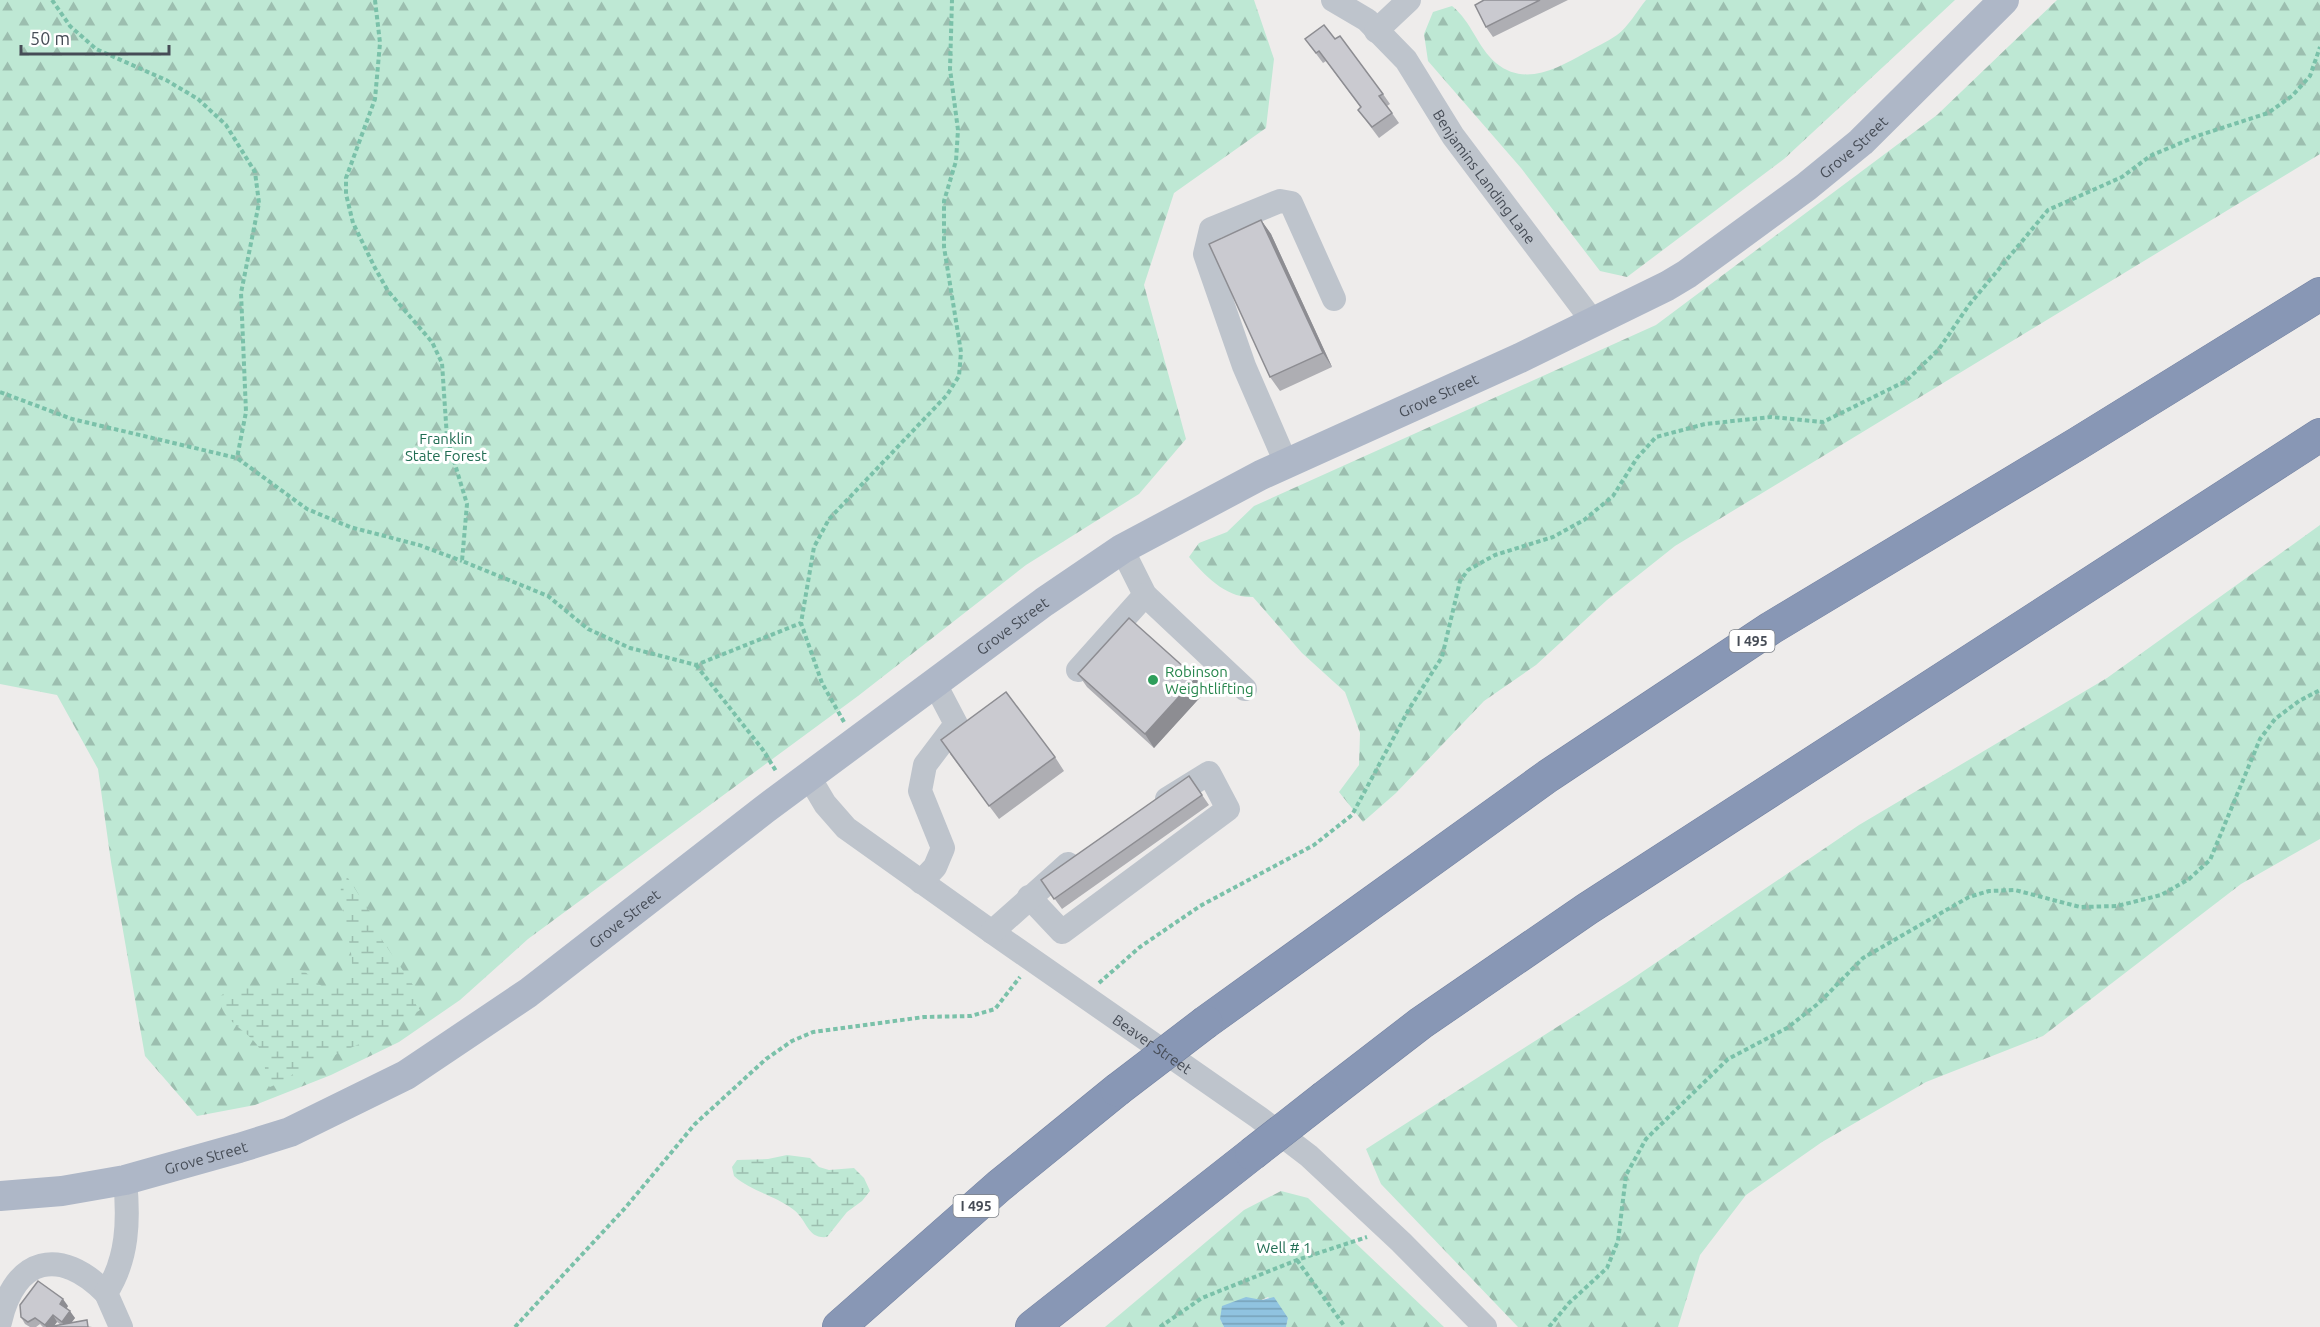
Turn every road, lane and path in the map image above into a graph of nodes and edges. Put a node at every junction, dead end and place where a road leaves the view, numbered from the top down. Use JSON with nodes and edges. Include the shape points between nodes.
{"nodes":[{"id":1,"x":52,"y":0,"type":"edge"},
{"id":2,"x":375,"y":0,"type":"edge"},
{"id":3,"x":952,"y":0,"type":"edge"},
{"id":4,"x":1333,"y":0,"type":"edge"},
{"id":5,"x":1409,"y":0,"type":"edge"},
{"id":6,"x":2004,"y":0,"type":"edge"},
{"id":7,"x":1376,"y":31,"type":"junction"},
{"id":8,"x":2320,"y":47,"type":"edge"},
{"id":9,"x":2320,"y":294,"type":"edge"},
{"id":10,"x":1334,"y":299,"type":"dead end"},
{"id":11,"x":1594,"y":322,"type":"junction"},
{"id":12,"x":0,"y":392,"type":"edge"},
{"id":13,"x":2320,"y":435,"type":"edge"},
{"id":14,"x":237,"y":458,"type":"junction"},
{"id":15,"x":1286,"y":464,"type":"junction"},
{"id":16,"x":1122,"y":549,"type":"junction"},
{"id":17,"x":462,"y":561,"type":"junction"},
{"id":18,"x":1145,"y":595,"type":"junction"},
{"id":19,"x":801,"y":623,"type":"junction"},
{"id":20,"x":696,"y":665,"type":"junction"},
{"id":21,"x":1078,"y":670,"type":"edge"},
{"id":22,"x":935,"y":684,"type":"junction"},
{"id":23,"x":1245,"y":689,"type":"dead end"},
{"id":24,"x":2320,"y":690,"type":"edge"},
{"id":25,"x":855,"y":743,"type":"junction"},
{"id":26,"x":799,"y":784,"type":"junction"},
{"id":27,"x":1149,"y":811,"type":"edge"},
{"id":28,"x":1089,"y":849,"type":"edge"},
{"id":29,"x":921,"y":882,"type":"junction"},
{"id":30,"x":1029,"y":897,"type":"junction"},
{"id":31,"x":992,"y":932,"type":"junction"},
{"id":32,"x":1027,"y":978,"type":"dead end"},
{"id":33,"x":1084,"y":997,"type":"junction"},
{"id":34,"x":125,"y":1180,"type":"junction"},
{"id":35,"x":0,"y":1196,"type":"edge"},
{"id":36,"x":1382,"y":1224,"type":"junction"},
{"id":37,"x":1297,"y":1260,"type":"junction"},
{"id":38,"x":105,"y":1293,"type":"junction"},
{"id":39,"x":0,"y":1322,"type":"edge"},
{"id":40,"x":121,"y":1327,"type":"edge"},
{"id":41,"x":515,"y":1327,"type":"edge"},
{"id":42,"x":839,"y":1327,"type":"edge"},
{"id":43,"x":1032,"y":1327,"type":"edge"},
{"id":44,"x":1160,"y":1327,"type":"edge"},
{"id":45,"x":1345,"y":1327,"type":"edge"},
{"id":46,"x":1485,"y":1327,"type":"edge"},
{"id":47,"x":1549,"y":1327,"type":"edge"}],
"edges":[{"from":1,"to":14,"type":"path","via":[[70,26],[96,49],[198,99],[226,125],[255,172],[259,203],[241,293],[246,412]]},
{"from":2,"to":17,"type":"path","via":[[380,43],[375,99],[346,178],[346,194],[353,223],[379,276],[432,342],[442,363],[447,438],[467,504]]},
{"from":3,"to":19,"type":"path","via":[[950,69],[958,130],[956,161],[944,201],[944,247],[961,352],[959,376],[947,395],[828,519],[814,547]]},
{"from":4,"to":7,"type":"street","name":"Benjamins Landing Lane","via":[[1367,20]]},
{"from":5,"to":7,"type":"street"},
{"from":6,"to":11,"type":"main road","name":"Grove Street","via":[[1860,142],[1806,187],[1687,274]]},
{"from":7,"to":11,"type":"street","name":"Benjamins Landing Lane","via":[[1406,60],[1453,136]]},
{"from":8,"to":33,"type":"path","via":[[2310,76],[2292,96],[2268,113],[2150,156],[2122,177],[2048,210],[1969,305],[1939,349],[1906,381],[1822,422],[1771,417],[1705,424],[1656,437],[1613,496],[1584,520],[1553,537],[1495,555],[1468,570],[1460,581],[1442,657],[1352,815],[1314,845],[1200,906],[1140,947]]},
{"from":9,"to":42,"type":"highway","number":"I 495","bridge":true,"via":[[1771,628],[1548,776],[1117,1090],[999,1186]]},
{"from":10,"to":15,"type":"street","via":[[1292,203],[1280,201],[1211,229],[1205,254],[1244,366]]},
{"from":11,"to":15,"type":"main road","name":"Grove Street"},
{"from":12,"to":14,"type":"path","via":[[72,419]]},
{"from":13,"to":43,"type":"highway","bridge":true,"via":[[1587,909],[1421,1023]]},
{"from":14,"to":17,"type":"path","via":[[307,509],[350,527]]},
{"from":15,"to":16,"type":"main road","name":"Grove Street"},
{"from":16,"to":18,"type":"street"},
{"from":16,"to":22,"type":"main road","name":"Grove Street"},
{"from":17,"to":20,"type":"path","via":[[548,596],[588,629],[630,648]]},
{"from":18,"to":21,"type":"street"},
{"from":18,"to":23,"type":"street"},
{"from":19,"to":20,"type":"path"},
{"from":19,"to":25,"type":"path","via":[[822,683]]},
{"from":20,"to":26,"type":"path","via":[[762,750]]},
{"from":22,"to":25,"type":"main road","name":"Grove Street"},
{"from":22,"to":29,"type":"street","via":[[956,724],[925,765],[921,791],[944,848],[935,867]]},
{"from":24,"to":47,"type":"path","via":[[2275,719],[2260,739],[2210,860],[2189,879],[2161,895],[2117,906],[2080,907],[2015,890],[1969,897],[1863,958],[1820,1003],[1787,1028],[1728,1059],[1646,1139],[1626,1175],[1618,1241],[1607,1268]]},
{"from":25,"to":26,"type":"main road","name":"Grove Street"},
{"from":26,"to":29,"type":"street","name":"Beaver Street","via":[[825,804],[846,828]]},
{"from":26,"to":34,"type":"main road","name":"Grove Street","via":[[528,993],[406,1074],[290,1132]]},
{"from":27,"to":30,"type":"street","via":[[1209,773],[1228,809],[1062,932]]},
{"from":28,"to":30,"type":"street"},
{"from":29,"to":31,"type":"street","name":"Beaver Street"},
{"from":30,"to":31,"type":"street"},
{"from":31,"to":33,"type":"street","name":"Beaver Street"},
{"from":32,"to":41,"type":"path","via":[[1023,975],[1018,979],[995,1010],[971,1016],[924,1017],[813,1032],[792,1041],[766,1059],[695,1124],[626,1208]]},
{"from":33,"to":36,"type":"street","name":"Beaver Street","via":[[1258,1117],[1317,1163]]},
{"from":34,"to":35,"type":"main road","name":"Grove Street"},
{"from":34,"to":38,"type":"street","via":[[127,1222],[121,1262]]},
{"from":36,"to":37,"type":"path","via":[[1366,1238]]},
{"from":36,"to":46,"type":"street","name":"Beaver Street"},
{"from":37,"to":44,"type":"path","via":[[1202,1298]]},
{"from":37,"to":45,"type":"path"},
{"from":38,"to":39,"type":"street","via":[[87,1275],[71,1268],[39,1266],[26,1271],[14,1283],[5,1298]]},
{"from":38,"to":40,"type":"street"}]}
